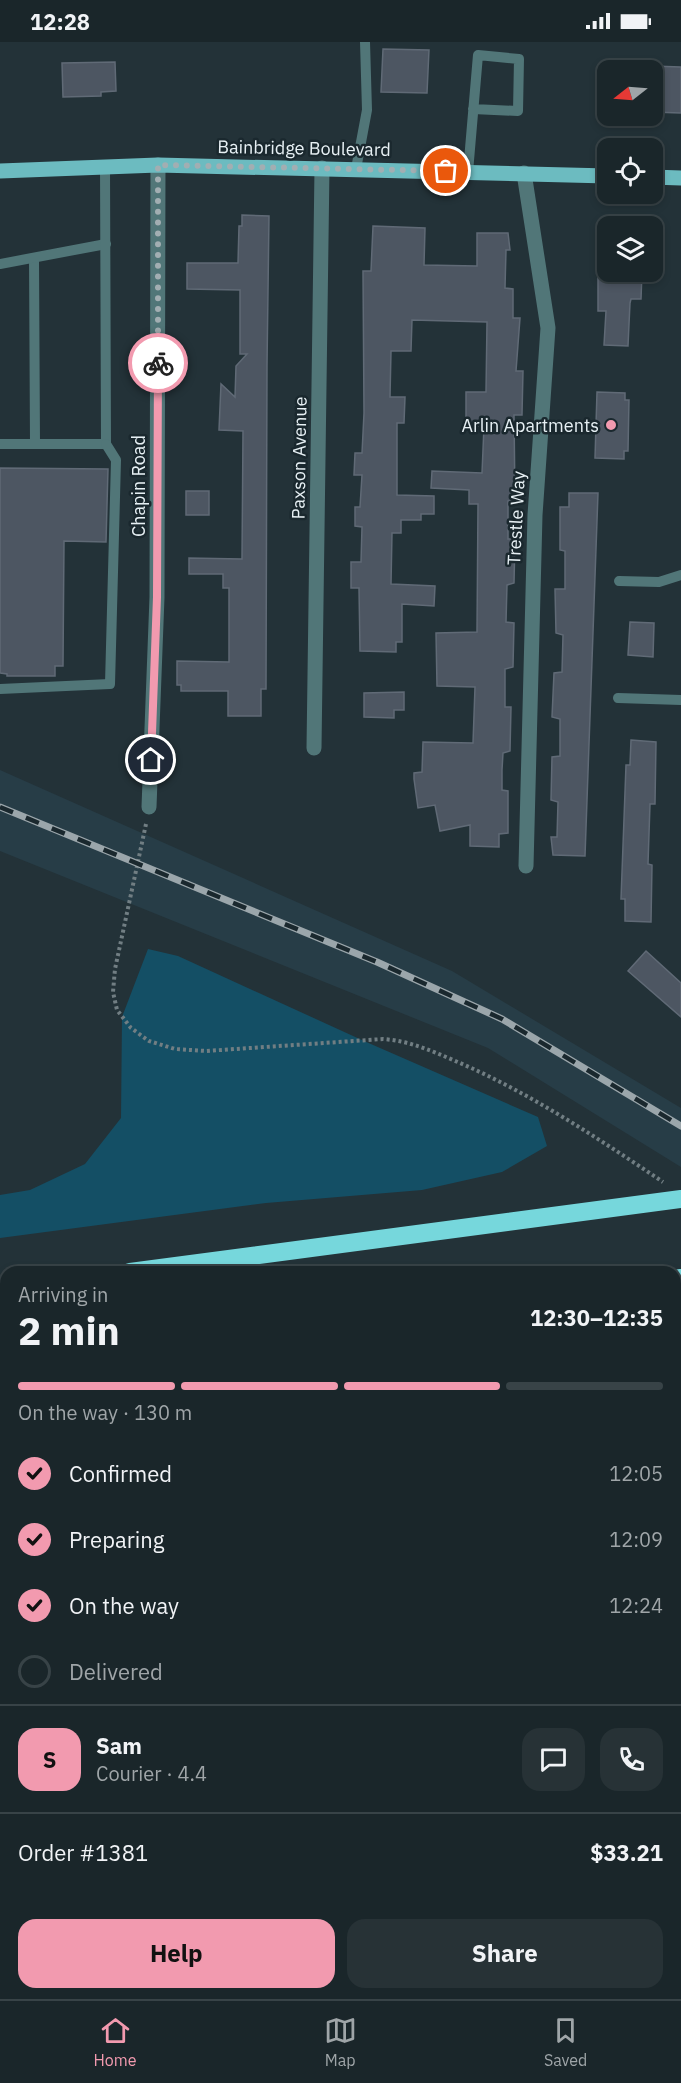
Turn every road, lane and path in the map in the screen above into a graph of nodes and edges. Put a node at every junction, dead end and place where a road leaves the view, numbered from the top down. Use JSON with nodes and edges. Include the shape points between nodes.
{"nodes":[{"id":1,"x":365,"y":42,"type":"edge"},
{"id":2,"x":473,"y":109,"type":"junction"},
{"id":3,"x":158,"y":165,"type":"junction"},
{"id":4,"x":105,"y":166,"type":"junction"},
{"id":5,"x":322,"y":168,"type":"junction"},
{"id":6,"x":356,"y":169,"type":"junction"},
{"id":7,"x":0,"y":171,"type":"edge"},
{"id":8,"x":468,"y":172,"type":"junction"},
{"id":9,"x":524,"y":173,"type":"junction"},
{"id":10,"x":597,"y":176,"type":"edge"},
{"id":11,"x":663,"y":177,"type":"edge"},
{"id":12,"x":681,"y":178,"type":"edge"},
{"id":13,"x":106,"y":244,"type":"junction"},
{"id":14,"x":34,"y":258,"type":"junction"},
{"id":15,"x":0,"y":264,"type":"edge"},
{"id":16,"x":0,"y":444,"type":"edge"},
{"id":17,"x":35,"y":444,"type":"junction"},
{"id":18,"x":106,"y":444,"type":"junction"},
{"id":19,"x":681,"y":575,"type":"edge"},
{"id":20,"x":619,"y":581,"type":"dead end"},
{"id":21,"x":0,"y":689,"type":"edge"},
{"id":22,"x":618,"y":698,"type":"dead end"},
{"id":23,"x":681,"y":700,"type":"edge"},
{"id":24,"x":314,"y":748,"type":"dead end"},
{"id":25,"x":149,"y":807,"type":"joint"},
{"id":26,"x":526,"y":866,"type":"dead end"},
{"id":27,"x":676,"y":1194,"type":"edge"},
{"id":28,"x":176,"y":1266,"type":"edge"}],
"edges":[{"from":1,"to":6,"type":"lane","via":[[366,110]]},
{"from":2,"to":2,"type":"lane","via":[[478,55],[519,59],[518,111]]},
{"from":2,"to":8,"type":"lane"},
{"from":3,"to":4,"type":"main road","name":"Bainbridge Boulevard"},
{"from":3,"to":5,"type":"main road","name":"Bainbridge Boulevard"},
{"from":3,"to":25,"type":"street","name":"Chapin Road","via":[[157,576]]},
{"from":4,"to":7,"type":"main road","name":"Bainbridge Boulevard"},
{"from":4,"to":13,"type":"lane"},
{"from":5,"to":6,"type":"main road","name":"Bainbridge Boulevard"},
{"from":5,"to":24,"type":"street","name":"Paxson Avenue"},
{"from":6,"to":8,"type":"main road","name":"Bainbridge Boulevard"},
{"from":8,"to":9,"type":"main road","name":"Bainbridge Boulevard"},
{"from":9,"to":10,"type":"main road","name":"Bainbridge Boulevard"},
{"from":9,"to":26,"type":"street","name":"Trestle Way","via":[[548,328],[535,515]]},
{"from":11,"to":12,"type":"main road"},
{"from":13,"to":14,"type":"lane"},
{"from":13,"to":18,"type":"lane"},
{"from":14,"to":15,"type":"lane"},
{"from":14,"to":17,"type":"lane"},
{"from":16,"to":17,"type":"lane"},
{"from":17,"to":18,"type":"lane"},
{"from":18,"to":21,"type":"lane","via":[[116,460],[110,684]]},
{"from":19,"to":20,"type":"lane","via":[[659,582]]},
{"from":22,"to":23,"type":"lane"},
{"from":25,"to":27,"type":"path","via":[[113,992],[117,1010],[131,1029],[149,1041],[175,1049],[206,1051],[403,1040],[482,1072],[539,1103]]},
{"from":27,"to":28,"type":"highway","via":[[558,1216]]}]}
